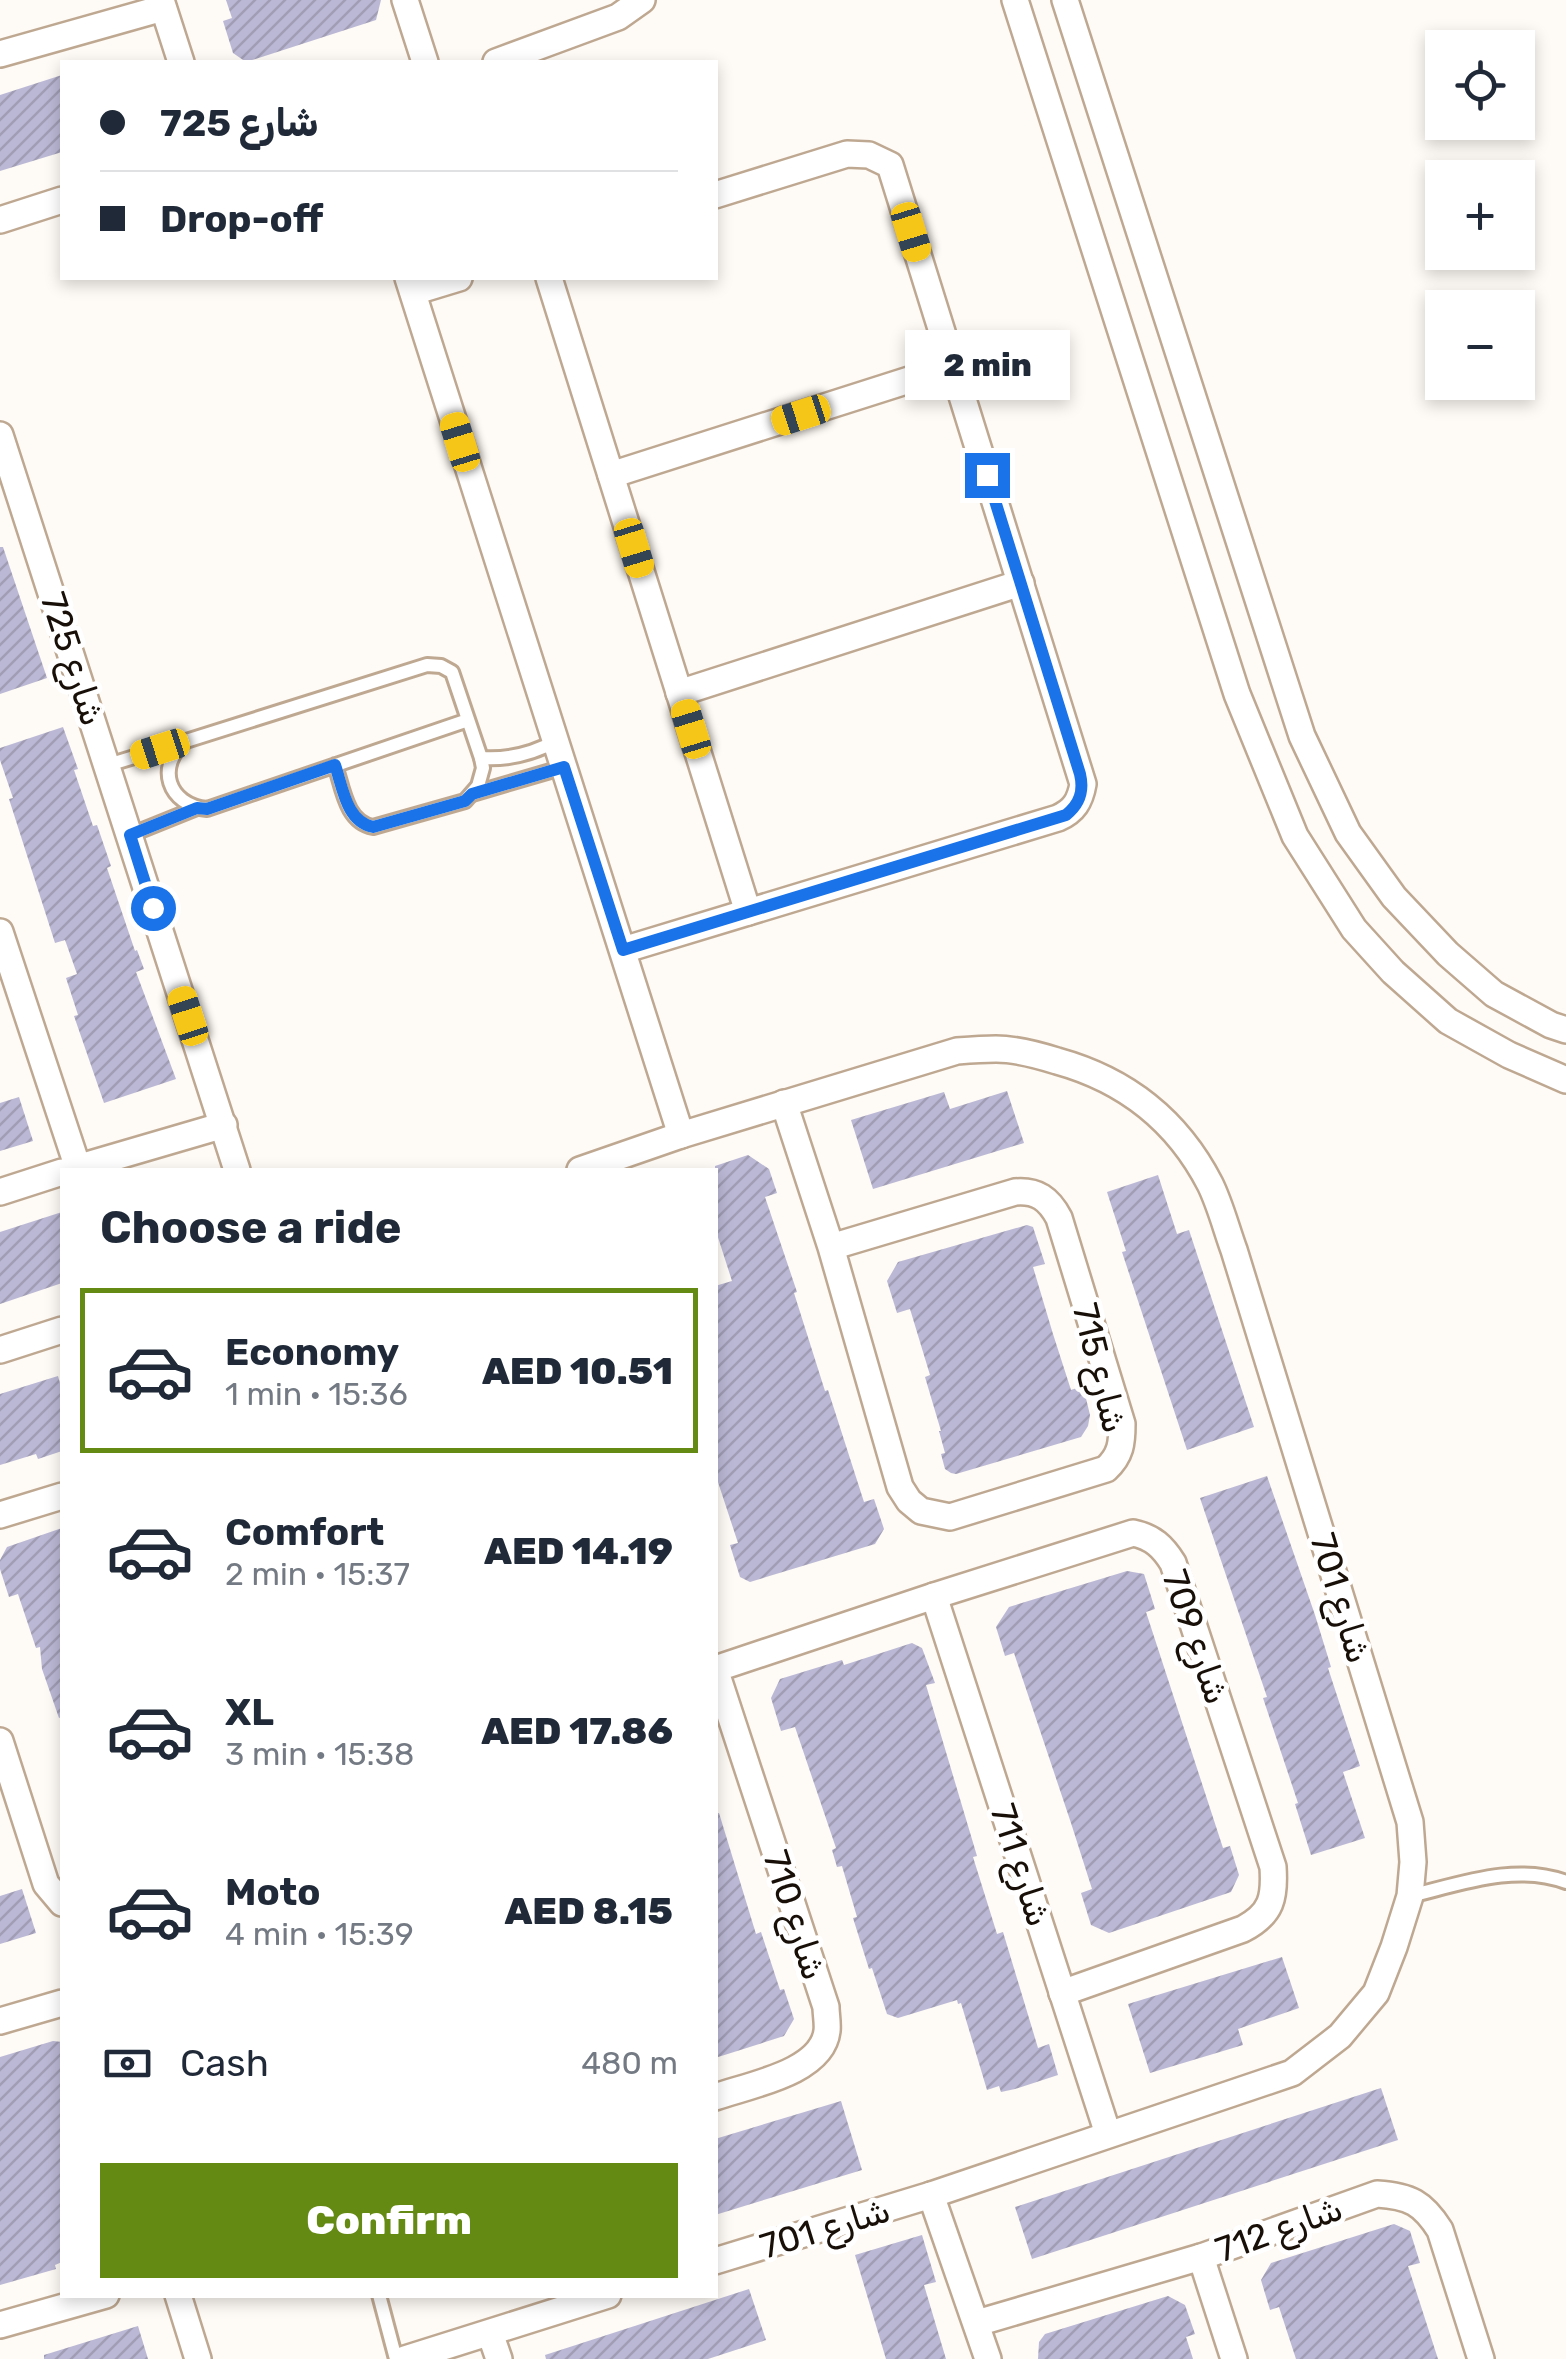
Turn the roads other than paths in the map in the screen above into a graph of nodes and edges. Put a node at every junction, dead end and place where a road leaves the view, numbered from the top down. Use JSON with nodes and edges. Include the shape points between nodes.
{"nodes":[{"id":1,"x":406,"y":0,"type":"edge"},
{"id":2,"x":642,"y":0,"type":"edge"},
{"id":3,"x":1015,"y":0,"type":"edge"},
{"id":4,"x":1065,"y":0,"type":"edge"},
{"id":5,"x":162,"y":4,"type":"edge"},
{"id":6,"x":0,"y":54,"type":"edge"},
{"id":7,"x":180,"y":60,"type":"edge"},
{"id":8,"x":423,"y":60,"type":"edge"},
{"id":9,"x":501,"y":60,"type":"edge"},
{"id":10,"x":718,"y":194,"type":"edge"},
{"id":11,"x":60,"y":201,"type":"edge"},
{"id":12,"x":0,"y":220,"type":"edge"},
{"id":13,"x":445,"y":280,"type":"edge"},
{"id":14,"x":551,"y":280,"type":"edge"},
{"id":15,"x":411,"y":285,"type":"edge"},
{"id":16,"x":953,"y":366,"type":"junction"},
{"id":17,"x":0,"y":434,"type":"edge"},
{"id":18,"x":611,"y":475,"type":"junction"},
{"id":19,"x":1021,"y":584,"type":"junction"},
{"id":20,"x":679,"y":692,"type":"junction"},
{"id":21,"x":468,"y":720,"type":"junction"},
{"id":22,"x":186,"y":741,"type":"junction"},
{"id":23,"x":556,"y":741,"type":"junction"},
{"id":24,"x":481,"y":758,"type":"junction"},
{"id":25,"x":335,"y":765,"type":"junction"},
{"id":26,"x":108,"y":766,"type":"junction"},
{"id":27,"x":564,"y":767,"type":"junction"},
{"id":28,"x":472,"y":794,"type":"junction"},
{"id":29,"x":197,"y":808,"type":"junction"},
{"id":30,"x":130,"y":835,"type":"junction"},
{"id":31,"x":748,"y":912,"type":"junction"},
{"id":32,"x":0,"y":932,"type":"edge"},
{"id":33,"x":623,"y":950,"type":"junction"},
{"id":34,"x":1566,"y":1030,"type":"edge"},
{"id":35,"x":1566,"y":1080,"type":"edge"},
{"id":36,"x":784,"y":1103,"type":"junction"},
{"id":37,"x":224,"y":1125,"type":"junction"},
{"id":38,"x":681,"y":1134,"type":"junction"},
{"id":39,"x":69,"y":1168,"type":"edge"},
{"id":40,"x":77,"y":1168,"type":"edge"},
{"id":41,"x":236,"y":1168,"type":"edge"},
{"id":42,"x":586,"y":1168,"type":"edge"},
{"id":43,"x":60,"y":1173,"type":"edge"},
{"id":44,"x":0,"y":1192,"type":"edge"},
{"id":45,"x":831,"y":1247,"type":"junction"},
{"id":46,"x":60,"y":1331,"type":"edge"},
{"id":47,"x":0,"y":1350,"type":"edge"},
{"id":48,"x":60,"y":1497,"type":"edge"},
{"id":49,"x":0,"y":1515,"type":"edge"},
{"id":50,"x":934,"y":1596,"type":"junction"},
{"id":51,"x":718,"y":1668,"type":"edge"},
{"id":52,"x":718,"y":1678,"type":"edge"},
{"id":53,"x":0,"y":1741,"type":"edge"},
{"id":54,"x":1566,"y":1882,"type":"edge"},
{"id":55,"x":1410,"y":1896,"type":"junction"},
{"id":56,"x":60,"y":1901,"type":"edge"},
{"id":57,"x":1062,"y":1993,"type":"junction"},
{"id":58,"x":60,"y":2004,"type":"edge"},
{"id":59,"x":0,"y":2021,"type":"edge"},
{"id":60,"x":718,"y":2096,"type":"edge"},
{"id":61,"x":1108,"y":2134,"type":"junction"},
{"id":62,"x":931,"y":2195,"type":"junction"},
{"id":63,"x":1201,"y":2257,"type":"junction"},
{"id":64,"x":718,"y":2260,"type":"edge"},
{"id":65,"x":95,"y":2298,"type":"edge"},
{"id":66,"x":179,"y":2298,"type":"edge"},
{"id":67,"x":380,"y":2298,"type":"edge"},
{"id":68,"x":589,"y":2298,"type":"edge"},
{"id":69,"x":563,"y":2302,"type":"edge"},
{"id":70,"x":976,"y":2323,"type":"junction"},
{"id":71,"x":0,"y":2325,"type":"edge"},
{"id":72,"x":490,"y":2333,"type":"junction"},
{"id":73,"x":198,"y":2359,"type":"edge"},
{"id":74,"x":396,"y":2359,"type":"edge"},
{"id":75,"x":406,"y":2359,"type":"edge"},
{"id":76,"x":499,"y":2359,"type":"edge"},
{"id":77,"x":988,"y":2359,"type":"edge"},
{"id":78,"x":1234,"y":2359,"type":"edge"},
{"id":79,"x":1481,"y":2359,"type":"edge"}],
"edges":[{"from":1,"to":8,"type":"street"},
{"from":2,"to":9,"type":"street","via":[[618,17]]},
{"from":3,"to":35,"type":"street","via":[[1236,694],[1294,836],[1354,928],[1393,972],[1448,1020]]},
{"from":4,"to":34,"type":"street","via":[[1302,736],[1348,833],[1394,897],[1448,954],[1494,994]]},
{"from":5,"to":6,"type":"street"},
{"from":5,"to":7,"type":"street"},
{"from":10,"to":16,"type":"street","via":[[847,154],[890,166]]},
{"from":11,"to":12,"type":"street"},
{"from":13,"to":15,"type":"street"},
{"from":14,"to":18,"type":"street"},
{"from":15,"to":23,"type":"street"},
{"from":16,"to":18,"type":"street"},
{"from":16,"to":19,"type":"street"},
{"from":17,"to":26,"type":"street","name":"شارع 725"},
{"from":18,"to":20,"type":"street"},
{"from":19,"to":20,"type":"street"},
{"from":19,"to":31,"type":"street","via":[[1080,774],[1081,794],[1072,810]]},
{"from":20,"to":31,"type":"street"},
{"from":21,"to":22,"type":"lane","via":[[452,672],[427,665]]},
{"from":21,"to":24,"type":"lane"},
{"from":21,"to":25,"type":"lane"},
{"from":22,"to":26,"type":"lane"},
{"from":22,"to":29,"type":"lane","via":[[172,757],[169,778],[178,797]]},
{"from":23,"to":24,"type":"lane","via":[[523,755]]},
{"from":23,"to":27,"type":"street"},
{"from":24,"to":28,"type":"lane"},
{"from":25,"to":28,"type":"lane","via":[[350,810],[365,826]]},
{"from":25,"to":29,"type":"lane"},
{"from":26,"to":30,"type":"street","name":"شارع 725"},
{"from":27,"to":28,"type":"lane"},
{"from":27,"to":33,"type":"street"},
{"from":29,"to":30,"type":"lane"},
{"from":30,"to":37,"type":"street","name":"شارع 725"},
{"from":31,"to":33,"type":"street"},
{"from":32,"to":39,"type":"street"},
{"from":33,"to":38,"type":"street"},
{"from":36,"to":38,"type":"street","name":"شارع 701"},
{"from":36,"to":45,"type":"street","name":"شارع 715"},
{"from":36,"to":55,"type":"street","name":"شارع 701","via":[[957,1051],[1000,1049],[1106,1079],[1137,1096],[1188,1148],[1234,1250],[1410,1822]]},
{"from":37,"to":40,"type":"street"},
{"from":37,"to":41,"type":"street","name":"شارع 725"},
{"from":38,"to":42,"type":"street","name":"شارع 701"},
{"from":43,"to":44,"type":"street"},
{"from":45,"to":45,"type":"street","name":"شارع 715","via":[[900,1487],[920,1511],[950,1517],[1114,1462],[1122,1424],[1059,1218],[1043,1196],[1015,1192]]},
{"from":46,"to":47,"type":"street"},
{"from":48,"to":49,"type":"street"},
{"from":50,"to":51,"type":"street","name":"شارع 709"},
{"from":50,"to":57,"type":"street","name":"شارع 711"},
{"from":50,"to":57,"type":"street","name":"شارع 709","via":[[1133,1533],[1164,1548],[1273,1867],[1274,1890],[1258,1921]]},
{"from":52,"to":60,"type":"street","name":"شارع 710","via":[[826,2007],[828,2031],[802,2068]]},
{"from":53,"to":56,"type":"street","via":[[46,1884]]},
{"from":54,"to":55,"type":"lane","via":[[1523,1873]]},
{"from":55,"to":61,"type":"street","name":"شارع 701","via":[[1376,1992],[1340,2036],[1292,2073]]},
{"from":57,"to":61,"type":"street","name":"شارع 711"},
{"from":58,"to":59,"type":"street"},
{"from":61,"to":62,"type":"street","name":"شارع 701"},
{"from":62,"to":64,"type":"street","name":"شارع 701"},
{"from":62,"to":70,"type":"street"},
{"from":63,"to":70,"type":"street","name":"شارع 712"},
{"from":63,"to":78,"type":"street"},
{"from":63,"to":79,"type":"street","name":"شارع 712","via":[[1377,2194],[1399,2195],[1430,2214],[1440,2230]]},
{"from":65,"to":71,"type":"street"},
{"from":66,"to":73,"type":"street"},
{"from":67,"to":74,"type":"lane"},
{"from":68,"to":69,"type":"street"},
{"from":69,"to":72,"type":"street"},
{"from":70,"to":77,"type":"street"},
{"from":72,"to":75,"type":"street"},
{"from":72,"to":76,"type":"street"}]}
